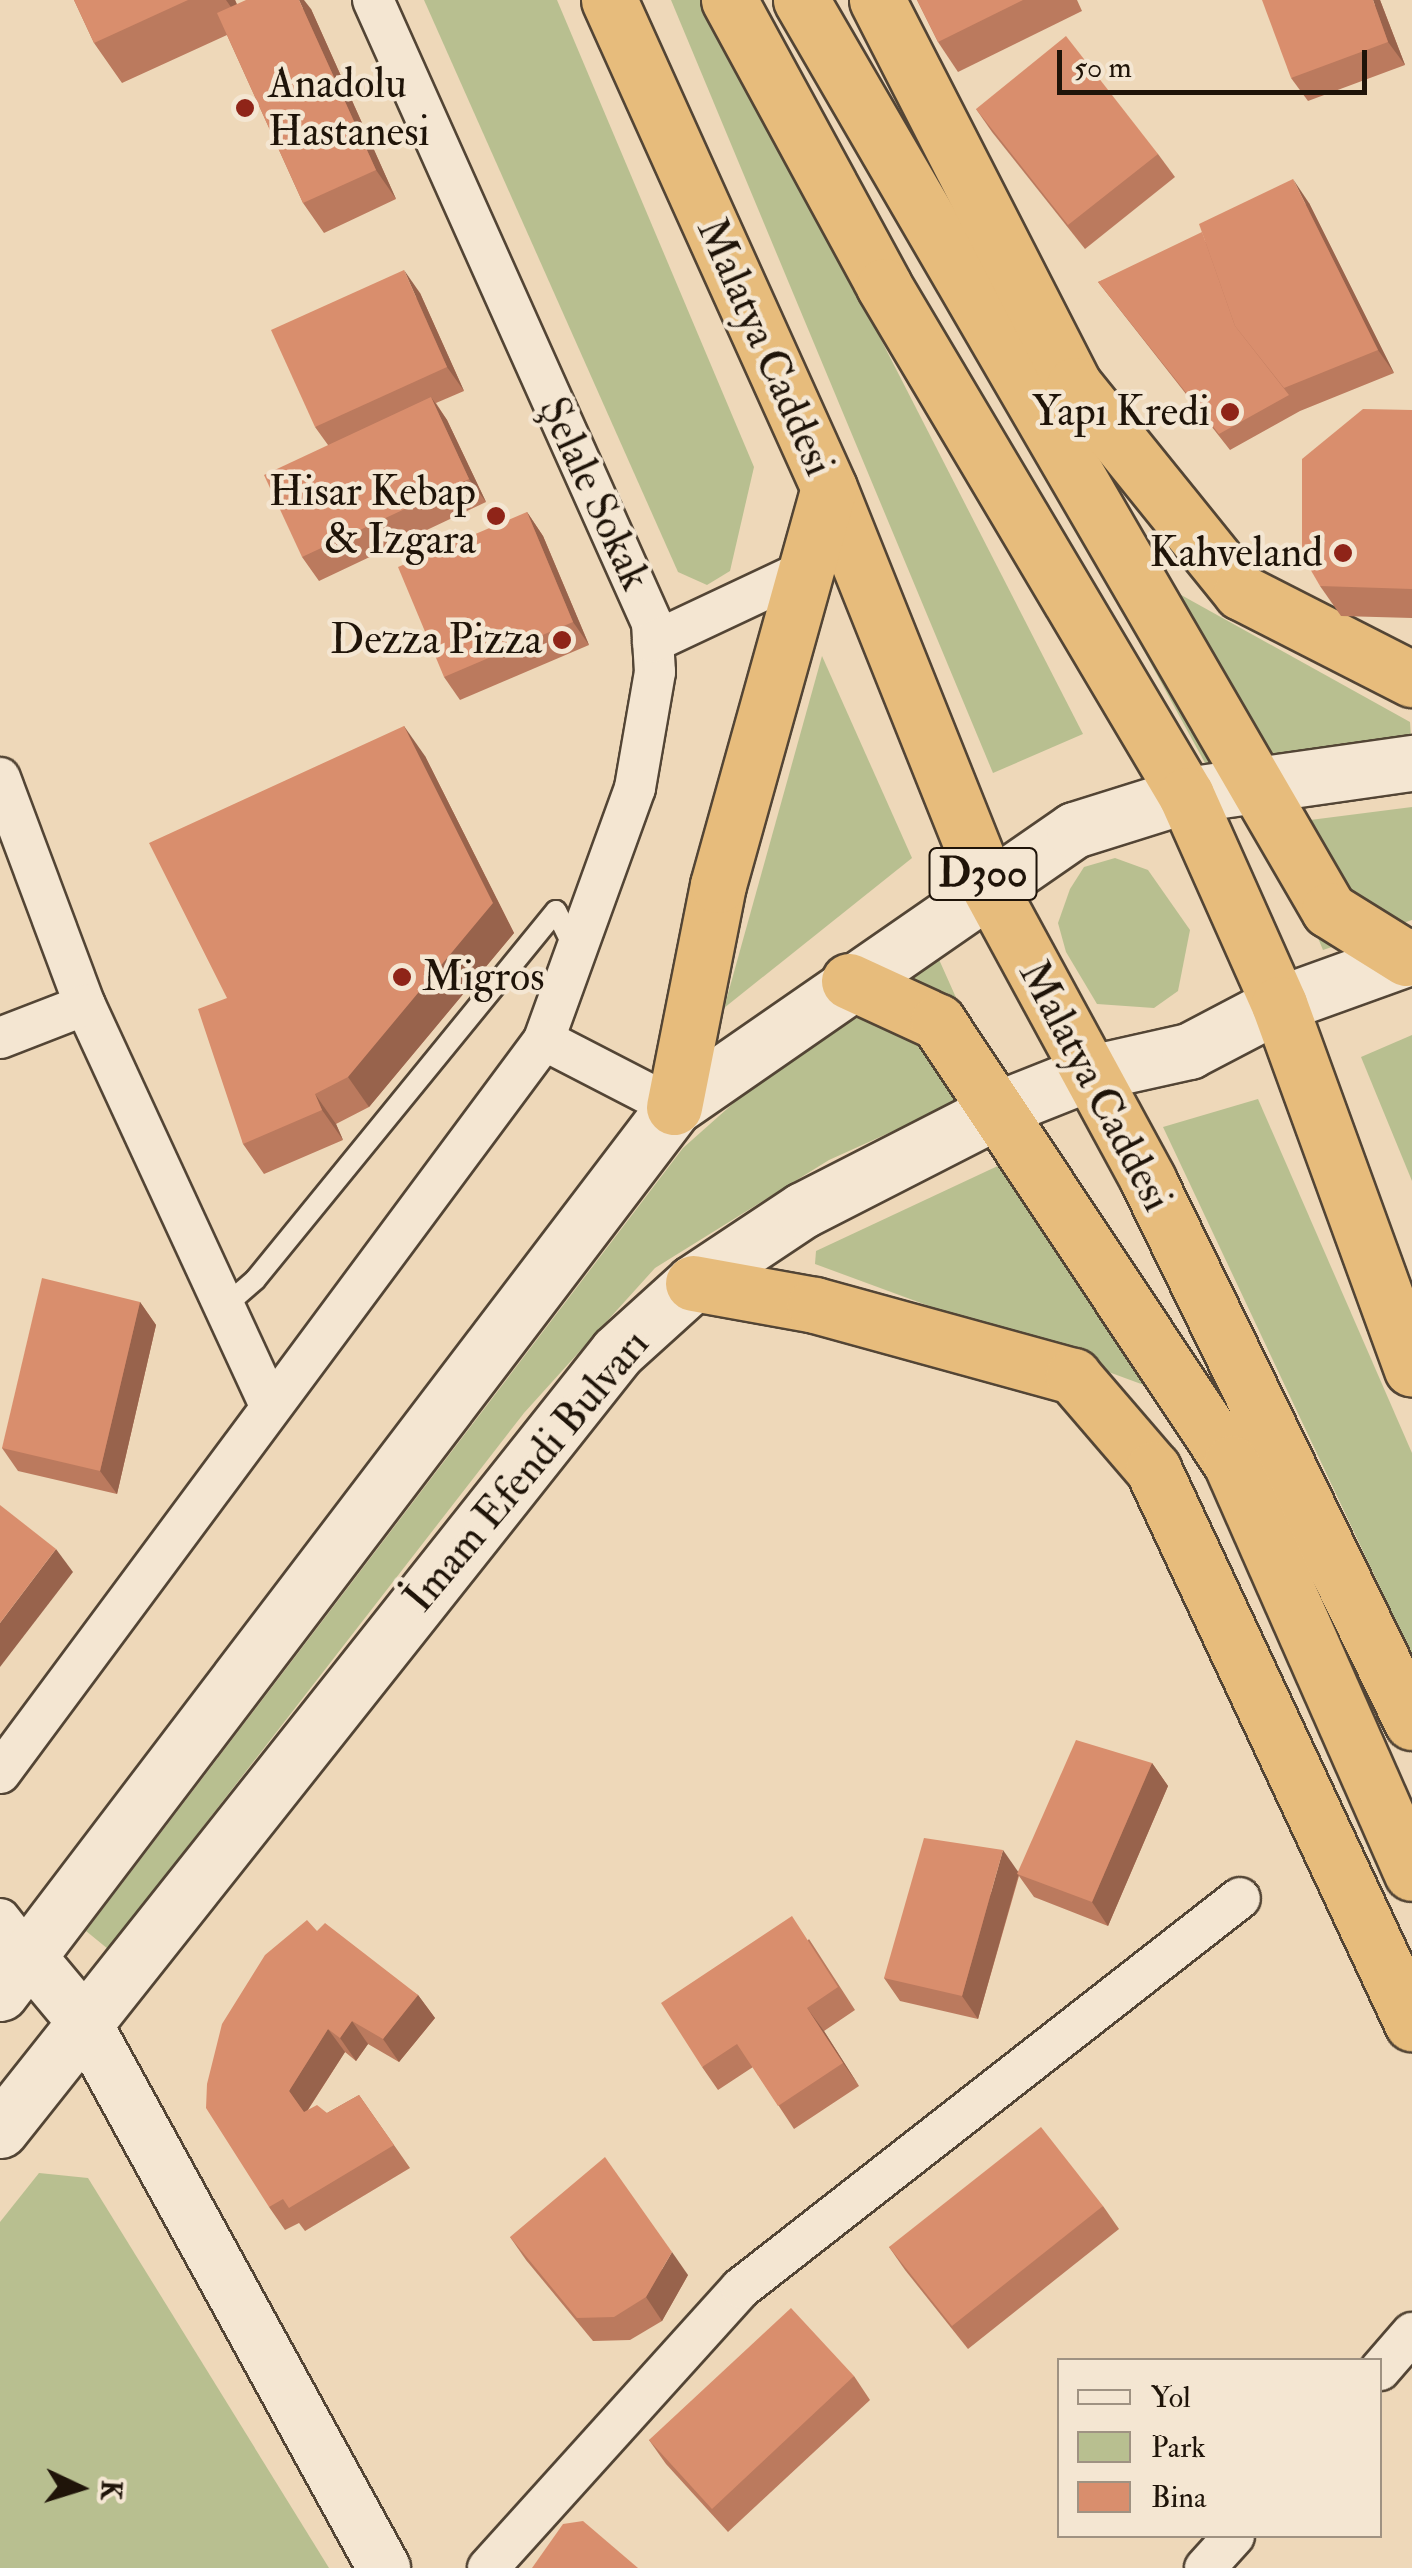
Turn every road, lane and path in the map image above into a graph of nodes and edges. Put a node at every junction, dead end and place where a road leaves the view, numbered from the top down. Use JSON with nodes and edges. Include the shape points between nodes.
{"nodes":[{"id":1,"x":373,"y":0,"type":"edge"},
{"id":2,"x":609,"y":0,"type":"edge"},
{"id":3,"x":729,"y":0,"type":"edge"},
{"id":4,"x":801,"y":0,"type":"edge"},
{"id":5,"x":877,"y":0,"type":"edge"},
{"id":6,"x":828,"y":488,"type":"junction"},
{"id":7,"x":806,"y":570,"type":"junction"},
{"id":8,"x":653,"y":642,"type":"junction"},
{"id":9,"x":1412,"y":680,"type":"edge"},
{"id":10,"x":1412,"y":763,"type":"edge"},
{"id":11,"x":0,"y":778,"type":"edge"},
{"id":12,"x":1256,"y":782,"type":"junction"},
{"id":13,"x":1186,"y":795,"type":"junction"},
{"id":14,"x":987,"y":882,"type":"junction"},
{"id":15,"x":576,"y":952,"type":"junction"},
{"id":16,"x":1409,"y":957,"type":"edge"},
{"id":17,"x":849,"y":981,"type":"junction"},
{"id":18,"x":1279,"y":1004,"type":"junction"},
{"id":19,"x":85,"y":1005,"type":"junction"},
{"id":20,"x":0,"y":1038,"type":"edge"},
{"id":21,"x":544,"y":1040,"type":"junction"},
{"id":22,"x":1086,"y":1074,"type":"junction"},
{"id":23,"x":674,"y":1107,"type":"junction"},
{"id":24,"x":997,"y":1111,"type":"junction"},
{"id":25,"x":693,"y":1283,"type":"junction"},
{"id":26,"x":224,"y":1307,"type":"junction"},
{"id":27,"x":1412,"y":1369,"type":"edge"},
{"id":28,"x":270,"y":1406,"type":"junction"},
{"id":29,"x":1412,"y":1722,"type":"edge"},
{"id":30,"x":0,"y":1772,"type":"edge"},
{"id":31,"x":1412,"y":1873,"type":"edge"},
{"id":32,"x":1240,"y":1898,"type":"dead end"},
{"id":33,"x":10,"y":1956,"type":"edge"},
{"id":34,"x":85,"y":2023,"type":"junction"},
{"id":35,"x":1412,"y":2024,"type":"edge"},
{"id":36,"x":0,"y":2130,"type":"edge"},
{"id":37,"x":1412,"y":2332,"type":"edge"},
{"id":38,"x":1382,"y":2368,"type":"edge"},
{"id":39,"x":1232,"y":2538,"type":"edge"},
{"id":40,"x":384,"y":2568,"type":"edge"},
{"id":41,"x":488,"y":2568,"type":"edge"},
{"id":42,"x":1206,"y":2568,"type":"edge"}],
"edges":[{"from":1,"to":8,"type":"street","name":"Şelale Sokak","via":[[566,437],[640,578]]},
{"from":2,"to":6,"type":"highway","name":"Malatya Caddesi","number":"D300"},
{"from":3,"to":13,"type":"highway","via":[[884,286]]},
{"from":4,"to":12,"type":"highway"},
{"from":5,"to":9,"type":"highway","via":[[1074,385],[1241,592]]},
{"from":6,"to":7,"type":"highway"},
{"from":6,"to":14,"type":"highway","name":"Malatya Caddesi","number":"D300"},
{"from":7,"to":8,"type":"street"},
{"from":7,"to":23,"type":"highway","via":[[718,885]]},
{"from":8,"to":15,"type":"street","name":"Şelale Sokak","via":[[635,788]]},
{"from":10,"to":12,"type":"main road"},
{"from":11,"to":19,"type":"street"},
{"from":12,"to":13,"type":"main road"},
{"from":12,"to":16,"type":"highway","via":[[1329,910]]},
{"from":13,"to":14,"type":"main road","via":[[1074,830]]},
{"from":13,"to":18,"type":"highway"},
{"from":14,"to":17,"type":"main road"},
{"from":14,"to":22,"type":"highway","name":"Malatya Caddesi","number":"D300"},
{"from":15,"to":21,"type":"street","name":"Şelale Sokak"},
{"from":15,"to":26,"type":"lane","via":[[556,912],[255,1280]]},
{"from":16,"to":18,"type":"main road","name":"İmam Efendi Bulvarı"},
{"from":17,"to":23,"type":"main road"},
{"from":17,"to":24,"type":"highway","via":[[938,1022]]},
{"from":18,"to":22,"type":"main road","name":"İmam Efendi Bulvarı","via":[[1189,1051]]},
{"from":18,"to":27,"type":"highway"},
{"from":19,"to":20,"type":"street"},
{"from":19,"to":26,"type":"street"},
{"from":21,"to":23,"type":"street"},
{"from":21,"to":28,"type":"street","name":"Şelale Sokak"},
{"from":22,"to":24,"type":"main road","name":"İmam Efendi Bulvarı"},
{"from":22,"to":29,"type":"highway","name":"Malatya Caddesi","number":"D300","via":[[1148,1180]]},
{"from":23,"to":33,"type":"main road"},
{"from":24,"to":25,"type":"main road","name":"İmam Efendi Bulvarı","via":[[803,1210]]},
{"from":24,"to":31,"type":"highway","via":[[1231,1463]]},
{"from":25,"to":34,"type":"main road","name":"İmam Efendi Bulvarı","via":[[617,1352]]},
{"from":25,"to":35,"type":"highway","via":[[815,1305],[1073,1376],[1153,1469]]},
{"from":26,"to":28,"type":"street"},
{"from":28,"to":30,"type":"street","name":"Şelale Sokak"},
{"from":32,"to":41,"type":"street","via":[[741,2288]]},
{"from":33,"to":34,"type":"street"},
{"from":34,"to":36,"type":"main road","name":"İmam Efendi Bulvarı"},
{"from":34,"to":40,"type":"street"},
{"from":37,"to":38,"type":"street"},
{"from":39,"to":42,"type":"street"}]}
